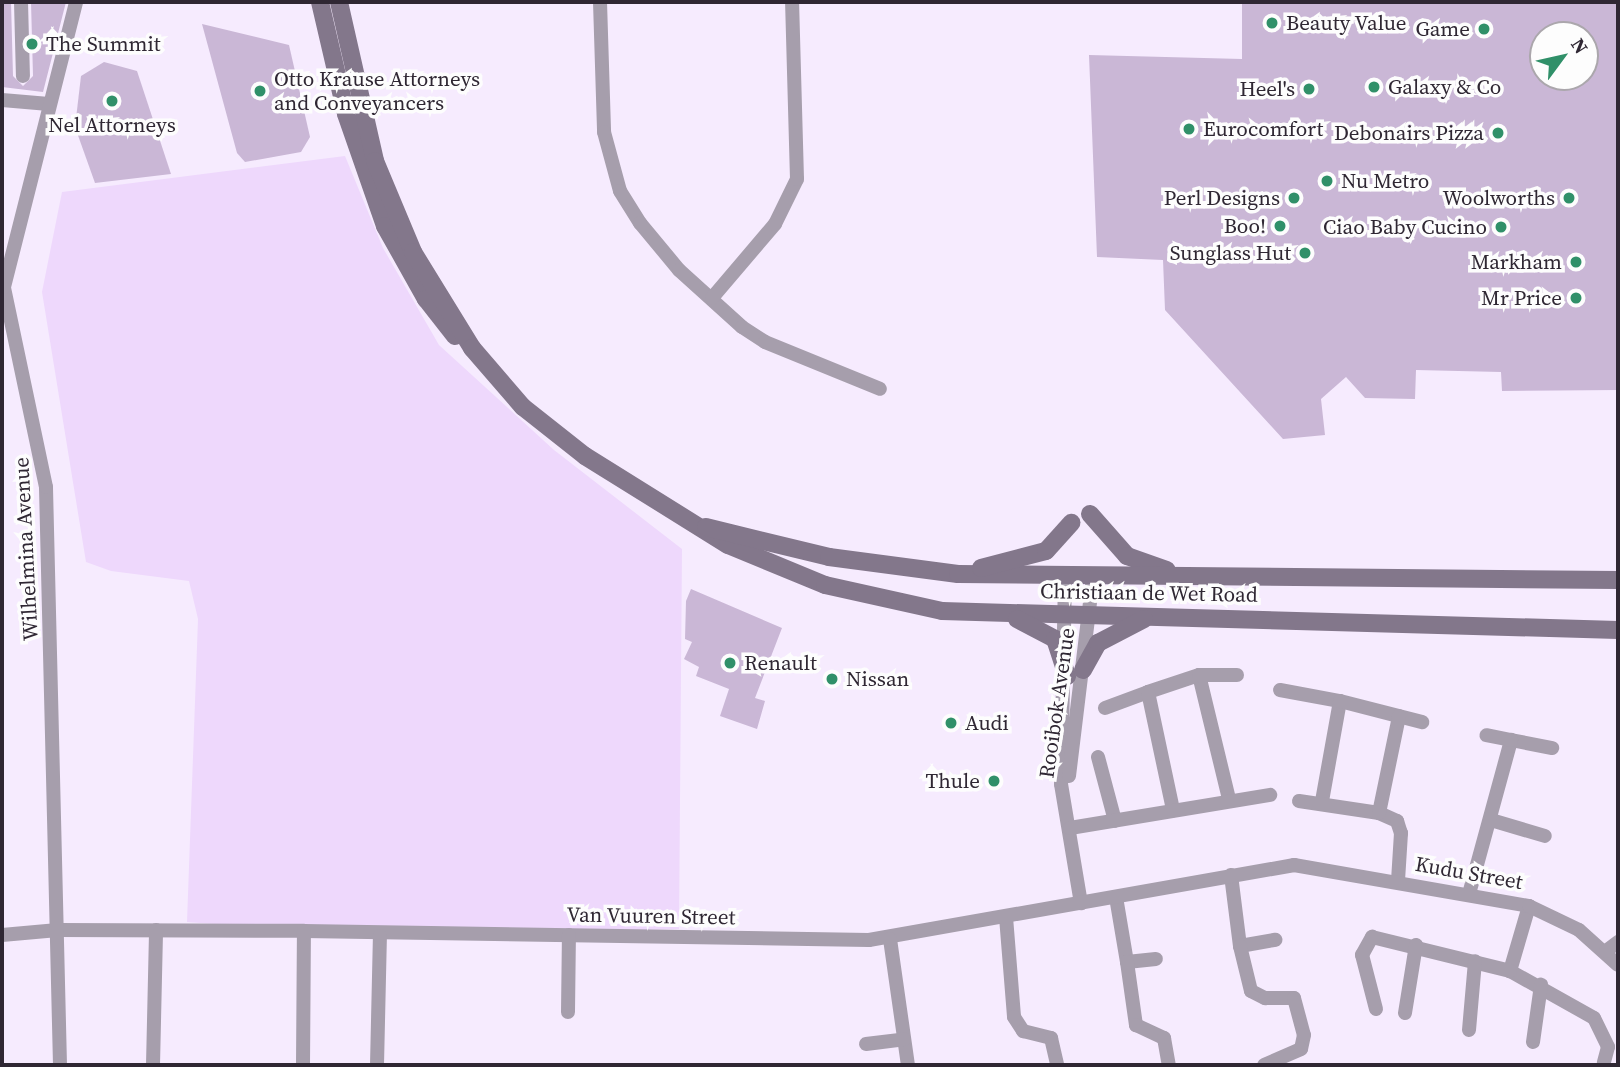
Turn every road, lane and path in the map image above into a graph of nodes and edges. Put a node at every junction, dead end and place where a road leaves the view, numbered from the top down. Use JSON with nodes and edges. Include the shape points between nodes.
{"nodes":[{"id":1,"x":21,"y":2,"type":"edge"},
{"id":2,"x":76,"y":2,"type":"edge"},
{"id":3,"x":320,"y":2,"type":"edge"},
{"id":4,"x":339,"y":2,"type":"edge"},
{"id":5,"x":600,"y":2,"type":"edge"},
{"id":6,"x":792,"y":2,"type":"edge"},
{"id":7,"x":23,"y":76,"type":"dead end"},
{"id":8,"x":2,"y":100,"type":"edge"},
{"id":9,"x":49,"y":104,"type":"junction"},
{"id":10,"x":712,"y":298,"type":"junction"},
{"id":11,"x":472,"y":348,"type":"junction"},
{"id":12,"x":880,"y":389,"type":"dead end"},
{"id":13,"x":1090,"y":514,"type":"dead end"},
{"id":14,"x":1072,"y":523,"type":"dead end"},
{"id":15,"x":695,"y":525,"type":"junction"},
{"id":16,"x":958,"y":574,"type":"junction"},
{"id":17,"x":1182,"y":574,"type":"junction"},
{"id":18,"x":1065,"y":578,"type":"junction"},
{"id":19,"x":1093,"y":578,"type":"junction"},
{"id":20,"x":1618,"y":580,"type":"edge"},
{"id":21,"x":1157,"y":613,"type":"junction"},
{"id":22,"x":1004,"y":614,"type":"junction"},
{"id":23,"x":1067,"y":617,"type":"junction"},
{"id":24,"x":1091,"y":617,"type":"junction"},
{"id":25,"x":1618,"y":630,"type":"edge"},
{"id":26,"x":1075,"y":673,"type":"junction"},
{"id":27,"x":1199,"y":675,"type":"junction"},
{"id":28,"x":1237,"y":675,"type":"dead end"},
{"id":29,"x":1280,"y":690,"type":"dead end"},
{"id":30,"x":1148,"y":692,"type":"junction"},
{"id":31,"x":1340,"y":701,"type":"junction"},
{"id":32,"x":1105,"y":708,"type":"dead end"},
{"id":33,"x":1399,"y":716,"type":"junction"},
{"id":34,"x":1422,"y":722,"type":"dead end"},
{"id":35,"x":1486,"y":735,"type":"dead end"},
{"id":36,"x":1511,"y":740,"type":"junction"},
{"id":37,"x":1552,"y":748,"type":"dead end"},
{"id":38,"x":1098,"y":757,"type":"dead end"},
{"id":39,"x":1270,"y":796,"type":"dead end"},
{"id":40,"x":1229,"y":799,"type":"junction"},
{"id":41,"x":1299,"y":800,"type":"dead end"},
{"id":42,"x":1322,"y":801,"type":"junction"},
{"id":43,"x":1173,"y":810,"type":"junction"},
{"id":44,"x":1379,"y":813,"type":"junction"},
{"id":45,"x":1491,"y":820,"type":"junction"},
{"id":46,"x":1115,"y":821,"type":"junction"},
{"id":47,"x":1070,"y":828,"type":"junction"},
{"id":48,"x":1545,"y":836,"type":"dead end"},
{"id":49,"x":1294,"y":865,"type":"joint"},
{"id":50,"x":1231,"y":875,"type":"junction"},
{"id":51,"x":1398,"y":881,"type":"junction"},
{"id":52,"x":1469,"y":894,"type":"junction"},
{"id":53,"x":1116,"y":897,"type":"junction"},
{"id":54,"x":1082,"y":903,"type":"junction"},
{"id":55,"x":1529,"y":906,"type":"junction"},
{"id":56,"x":1006,"y":917,"type":"junction"},
{"id":57,"x":58,"y":930,"type":"junction"},
{"id":58,"x":156,"y":930,"type":"junction"},
{"id":59,"x":304,"y":931,"type":"junction"},
{"id":60,"x":2,"y":935,"type":"edge"},
{"id":61,"x":569,"y":935,"type":"junction"},
{"id":62,"x":380,"y":936,"type":"junction"},
{"id":63,"x":890,"y":939,"type":"junction"},
{"id":64,"x":1275,"y":940,"type":"dead end"},
{"id":65,"x":1618,"y":942,"type":"edge"},
{"id":66,"x":1416,"y":945,"type":"junction"},
{"id":67,"x":1240,"y":946,"type":"junction"},
{"id":68,"x":1606,"y":951,"type":"junction"},
{"id":69,"x":1156,"y":959,"type":"dead end"},
{"id":70,"x":1475,"y":961,"type":"junction"},
{"id":71,"x":1127,"y":962,"type":"junction"},
{"id":72,"x":1618,"y":965,"type":"edge"},
{"id":73,"x":1510,"y":971,"type":"junction"},
{"id":74,"x":1541,"y":985,"type":"junction"},
{"id":75,"x":1376,"y":1009,"type":"dead end"},
{"id":76,"x":568,"y":1012,"type":"dead end"},
{"id":77,"x":1405,"y":1013,"type":"dead end"},
{"id":78,"x":1469,"y":1030,"type":"dead end"},
{"id":79,"x":904,"y":1039,"type":"junction"},
{"id":80,"x":1533,"y":1042,"type":"dead end"},
{"id":81,"x":866,"y":1044,"type":"dead end"},
{"id":82,"x":1604,"y":1062,"type":"dead end"},
{"id":83,"x":60,"y":1065,"type":"edge"},
{"id":84,"x":153,"y":1065,"type":"edge"},
{"id":85,"x":303,"y":1065,"type":"edge"},
{"id":86,"x":377,"y":1065,"type":"edge"},
{"id":87,"x":908,"y":1065,"type":"edge"},
{"id":88,"x":1057,"y":1065,"type":"edge"},
{"id":89,"x":1169,"y":1065,"type":"edge"},
{"id":90,"x":1264,"y":1065,"type":"edge"}],
"edges":[{"from":1,"to":7,"type":"street"},
{"from":2,"to":9,"type":"street","name":"Wilhelmina Avenue"},
{"from":3,"to":11,"type":"main road","name":"Christiaan de Wet Road","via":[[346,114],[385,226],[426,299],[452,334]]},
{"from":4,"to":11,"type":"main road","name":"Christiaan de Wet Road","via":[[383,182],[414,251]]},
{"from":5,"to":10,"type":"street","via":[[604,132],[620,191],[679,270]]},
{"from":6,"to":10,"type":"street","via":[[797,178],[775,224]]},
{"from":8,"to":9,"type":"street"},
{"from":9,"to":57,"type":"street","name":"Wilhelmina Avenue","via":[[4,287],[46,487]]},
{"from":10,"to":12,"type":"street","via":[[765,342]]},
{"from":11,"to":15,"type":"main road","name":"Christiaan de Wet Road","via":[[523,407],[569,444]]},
{"from":13,"to":17,"type":"main road","via":[[1127,556]]},
{"from":14,"to":16,"type":"main road","via":[[1036,556]]},
{"from":15,"to":16,"type":"main road","name":"Christiaan de Wet Road","via":[[829,557]]},
{"from":15,"to":22,"type":"main road","name":"Christiaan de Wet Road","via":[[728,545],[825,584],[942,611]]},
{"from":16,"to":18,"type":"main road","name":"Christiaan de Wet Road"},
{"from":17,"to":19,"type":"main road","name":"Christiaan de Wet Road"},
{"from":17,"to":20,"type":"main road","name":"Christiaan de Wet Road"},
{"from":18,"to":19,"type":"main road","name":"Christiaan de Wet Road"},
{"from":18,"to":23,"type":"street","name":"Rooibok Avenue"},
{"from":19,"to":24,"type":"street","name":"Rooibok Avenue"},
{"from":21,"to":24,"type":"main road","name":"Christiaan de Wet Road"},
{"from":21,"to":25,"type":"main road","name":"Christiaan de Wet Road"},
{"from":21,"to":26,"type":"main road","via":[[1106,637]]},
{"from":22,"to":23,"type":"main road","name":"Christiaan de Wet Road"},
{"from":22,"to":26,"type":"main road","via":[[1048,632]]},
{"from":23,"to":24,"type":"main road","name":"Christiaan de Wet Road"},
{"from":23,"to":26,"type":"street","name":"Rooibok Avenue"},
{"from":24,"to":26,"type":"street","name":"Rooibok Avenue"},
{"from":26,"to":47,"type":"street","name":"Rooibok Avenue","via":[[1064,794]]},
{"from":27,"to":28,"type":"street"},
{"from":27,"to":30,"type":"street"},
{"from":27,"to":40,"type":"street"},
{"from":29,"to":31,"type":"street"},
{"from":30,"to":32,"type":"street"},
{"from":30,"to":43,"type":"street"},
{"from":31,"to":33,"type":"street"},
{"from":31,"to":42,"type":"street"},
{"from":33,"to":34,"type":"street"},
{"from":33,"to":44,"type":"street"},
{"from":35,"to":36,"type":"street"},
{"from":36,"to":37,"type":"street"},
{"from":36,"to":45,"type":"street"},
{"from":38,"to":46,"type":"street"},
{"from":39,"to":40,"type":"street"},
{"from":40,"to":43,"type":"street"},
{"from":41,"to":42,"type":"street"},
{"from":42,"to":44,"type":"street"},
{"from":43,"to":46,"type":"street"},
{"from":44,"to":51,"type":"street","via":[[1396,821],[1401,833]]},
{"from":45,"to":48,"type":"street"},
{"from":45,"to":52,"type":"street"},
{"from":46,"to":47,"type":"street"},
{"from":47,"to":54,"type":"street","name":"Rooibok Avenue"},
{"from":49,"to":50,"type":"street","name":"Van Vuuren Street"},
{"from":49,"to":51,"type":"street","name":"Kudu Street"},
{"from":50,"to":53,"type":"street","name":"Van Vuuren Street"},
{"from":50,"to":67,"type":"street"},
{"from":51,"to":52,"type":"street","name":"Kudu Street"},
{"from":52,"to":55,"type":"street","name":"Kudu Street"},
{"from":53,"to":54,"type":"street","name":"Van Vuuren Street"},
{"from":53,"to":71,"type":"street"},
{"from":54,"to":56,"type":"street","name":"Van Vuuren Street"},
{"from":55,"to":68,"type":"street","name":"Kudu Street","via":[[1579,930]]},
{"from":55,"to":73,"type":"street"},
{"from":56,"to":63,"type":"street","name":"Van Vuuren Street"},
{"from":56,"to":88,"type":"street","via":[[1014,1017],[1023,1031],[1051,1038]]},
{"from":57,"to":58,"type":"street","name":"Van Vuuren Street"},
{"from":57,"to":60,"type":"street","name":"Van Vuuren Street"},
{"from":57,"to":83,"type":"street","name":"Wilhelmina Avenue"},
{"from":58,"to":59,"type":"street","name":"Van Vuuren Street"},
{"from":58,"to":84,"type":"street"},
{"from":59,"to":62,"type":"street","name":"Van Vuuren Street"},
{"from":59,"to":85,"type":"street"},
{"from":61,"to":62,"type":"street","name":"Van Vuuren Street"},
{"from":61,"to":63,"type":"street","name":"Van Vuuren Street"},
{"from":61,"to":76,"type":"street"},
{"from":62,"to":86,"type":"street"},
{"from":63,"to":79,"type":"street"},
{"from":64,"to":67,"type":"street"},
{"from":65,"to":68,"type":"street"},
{"from":66,"to":70,"type":"street"},
{"from":66,"to":75,"type":"street","via":[[1377,936],[1364,944],[1362,955]]},
{"from":66,"to":77,"type":"street"},
{"from":67,"to":90,"type":"street","via":[[1251,991],[1265,998],[1294,998],[1304,1035],[1301,1049]]},
{"from":68,"to":72,"type":"street","name":"Kudu Street"},
{"from":69,"to":71,"type":"street"},
{"from":70,"to":73,"type":"street"},
{"from":70,"to":78,"type":"street"},
{"from":71,"to":89,"type":"street","via":[[1136,1025],[1164,1038]]},
{"from":73,"to":74,"type":"street"},
{"from":74,"to":80,"type":"street"},
{"from":74,"to":82,"type":"street","via":[[1594,1018],[1608,1047]]},
{"from":79,"to":81,"type":"street"},
{"from":79,"to":87,"type":"street"}]}
